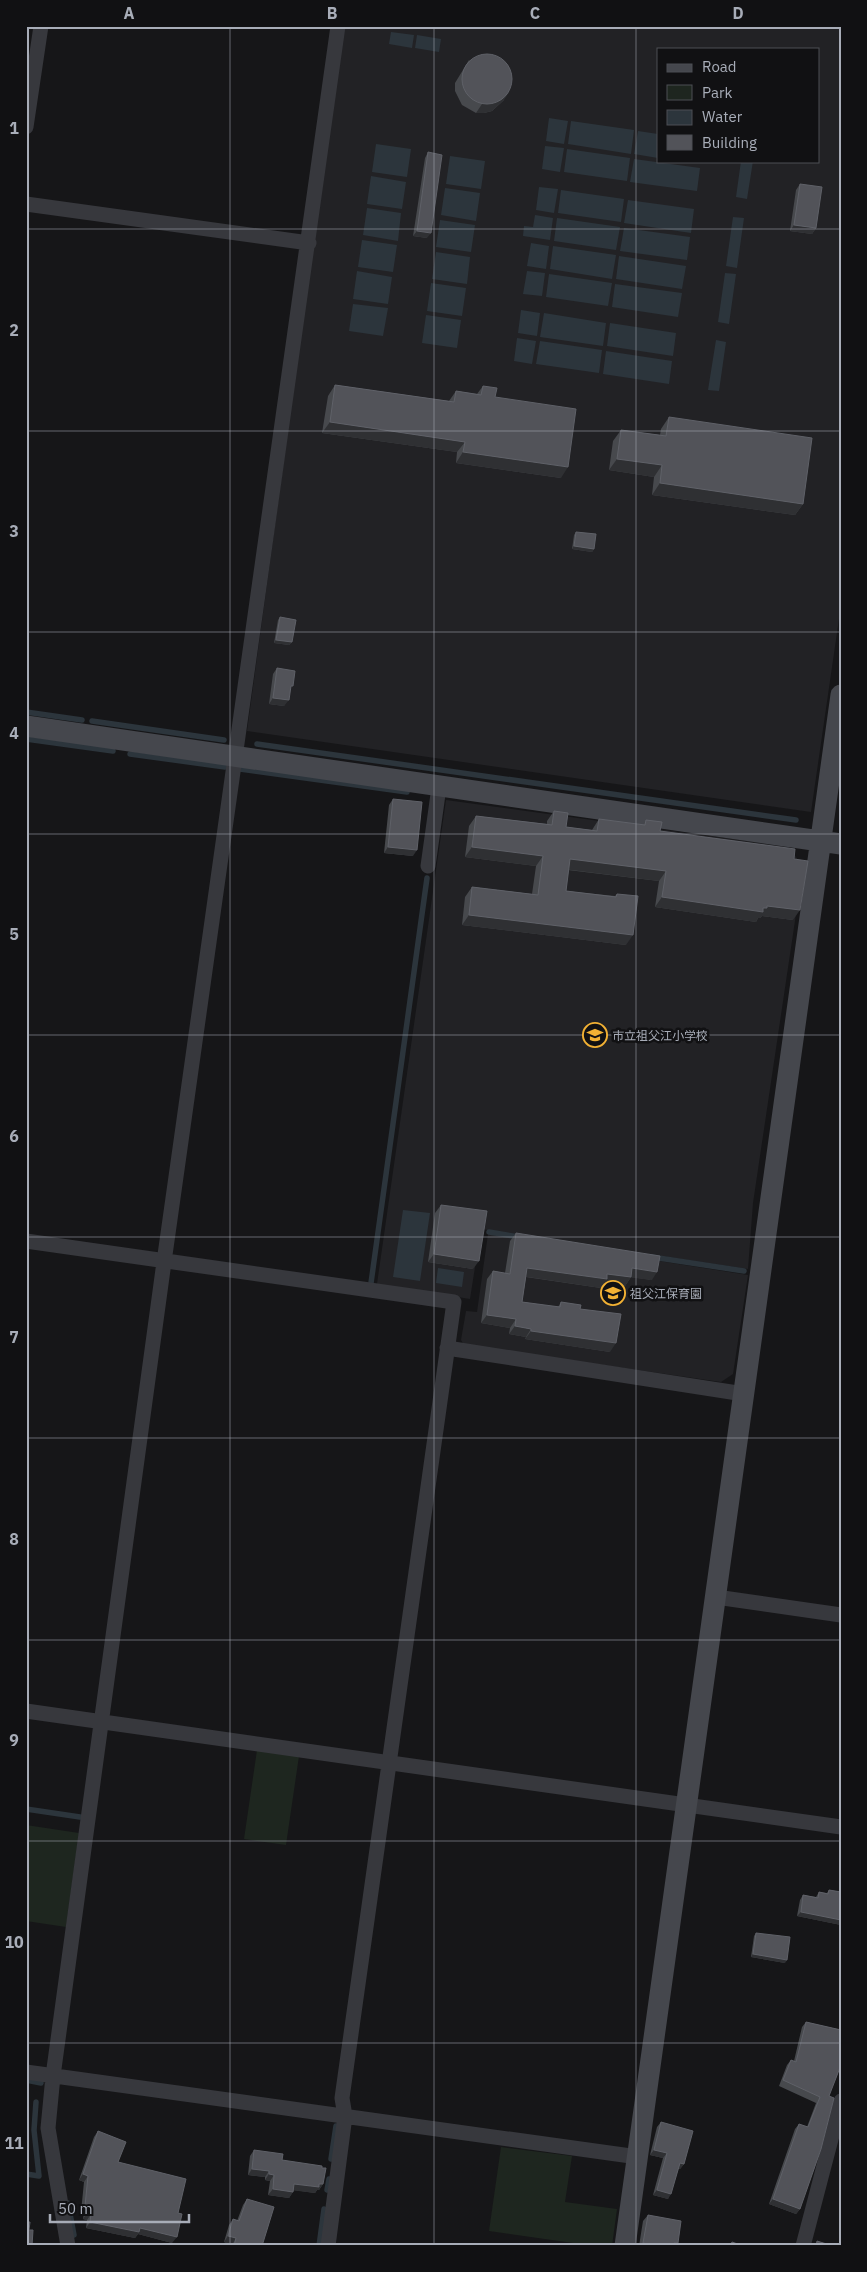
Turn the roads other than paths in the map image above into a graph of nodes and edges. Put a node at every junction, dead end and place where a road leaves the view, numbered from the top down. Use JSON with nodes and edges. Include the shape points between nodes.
{"nodes":[{"id":1,"x":41,"y":26,"type":"edge"},
{"id":2,"x":338,"y":26,"type":"edge"},
{"id":3,"x":26,"y":127,"type":"edge"},
{"id":4,"x":26,"y":204,"type":"edge"},
{"id":5,"x":309,"y":243,"type":"junction"},
{"id":6,"x":841,"y":695,"type":"edge"},
{"id":7,"x":26,"y":726,"type":"edge"},
{"id":8,"x":235,"y":758,"type":"junction"},
{"id":9,"x":439,"y":787,"type":"junction"},
{"id":10,"x":830,"y":842,"type":"edge"},
{"id":11,"x":428,"y":866,"type":"dead end"},
{"id":12,"x":26,"y":1241,"type":"edge"},
{"id":13,"x":164,"y":1262,"type":"junction"},
{"id":14,"x":447,"y":1348,"type":"junction"},
{"id":15,"x":744,"y":1394,"type":"junction"},
{"id":16,"x":716,"y":1598,"type":"junction"},
{"id":17,"x":841,"y":1615,"type":"edge"},
{"id":18,"x":26,"y":1711,"type":"edge"},
{"id":19,"x":102,"y":1722,"type":"junction"},
{"id":20,"x":389,"y":1763,"type":"junction"},
{"id":21,"x":688,"y":1805,"type":"junction"},
{"id":22,"x":841,"y":1827,"type":"edge"},
{"id":23,"x":26,"y":2072,"type":"edge"},
{"id":24,"x":53,"y":2076,"type":"junction"},
{"id":25,"x":841,"y":2101,"type":"edge"},
{"id":26,"x":344,"y":2116,"type":"junction"},
{"id":27,"x":638,"y":2157,"type":"junction"},
{"id":28,"x":72,"y":2245,"type":"edge"},
{"id":29,"x":328,"y":2246,"type":"edge"},
{"id":30,"x":625,"y":2246,"type":"edge"},
{"id":31,"x":803,"y":2246,"type":"edge"}],
"edges":[{"from":1,"to":3,"type":"street"},
{"from":2,"to":5,"type":"street"},
{"from":4,"to":5,"type":"street"},
{"from":5,"to":8,"type":"street"},
{"from":6,"to":10,"type":"street"},
{"from":7,"to":8,"type":"street"},
{"from":8,"to":9,"type":"street"},
{"from":8,"to":13,"type":"street"},
{"from":9,"to":10,"type":"street"},
{"from":9,"to":11,"type":"street"},
{"from":10,"to":15,"type":"street"},
{"from":12,"to":13,"type":"street"},
{"from":13,"to":14,"type":"street","via":[[454,1302]]},
{"from":13,"to":19,"type":"street"},
{"from":14,"to":15,"type":"street"},
{"from":14,"to":20,"type":"street"},
{"from":15,"to":16,"type":"street"},
{"from":16,"to":17,"type":"street"},
{"from":16,"to":21,"type":"street"},
{"from":18,"to":19,"type":"street"},
{"from":19,"to":20,"type":"street"},
{"from":19,"to":24,"type":"street"},
{"from":20,"to":21,"type":"street"},
{"from":20,"to":26,"type":"street","via":[[342,2098]]},
{"from":21,"to":22,"type":"street"},
{"from":21,"to":27,"type":"street"},
{"from":23,"to":24,"type":"street"},
{"from":24,"to":26,"type":"street"},
{"from":24,"to":28,"type":"street","via":[[48,2128]]},
{"from":25,"to":31,"type":"street"},
{"from":26,"to":27,"type":"street"},
{"from":26,"to":29,"type":"street"},
{"from":27,"to":30,"type":"street"}]}
